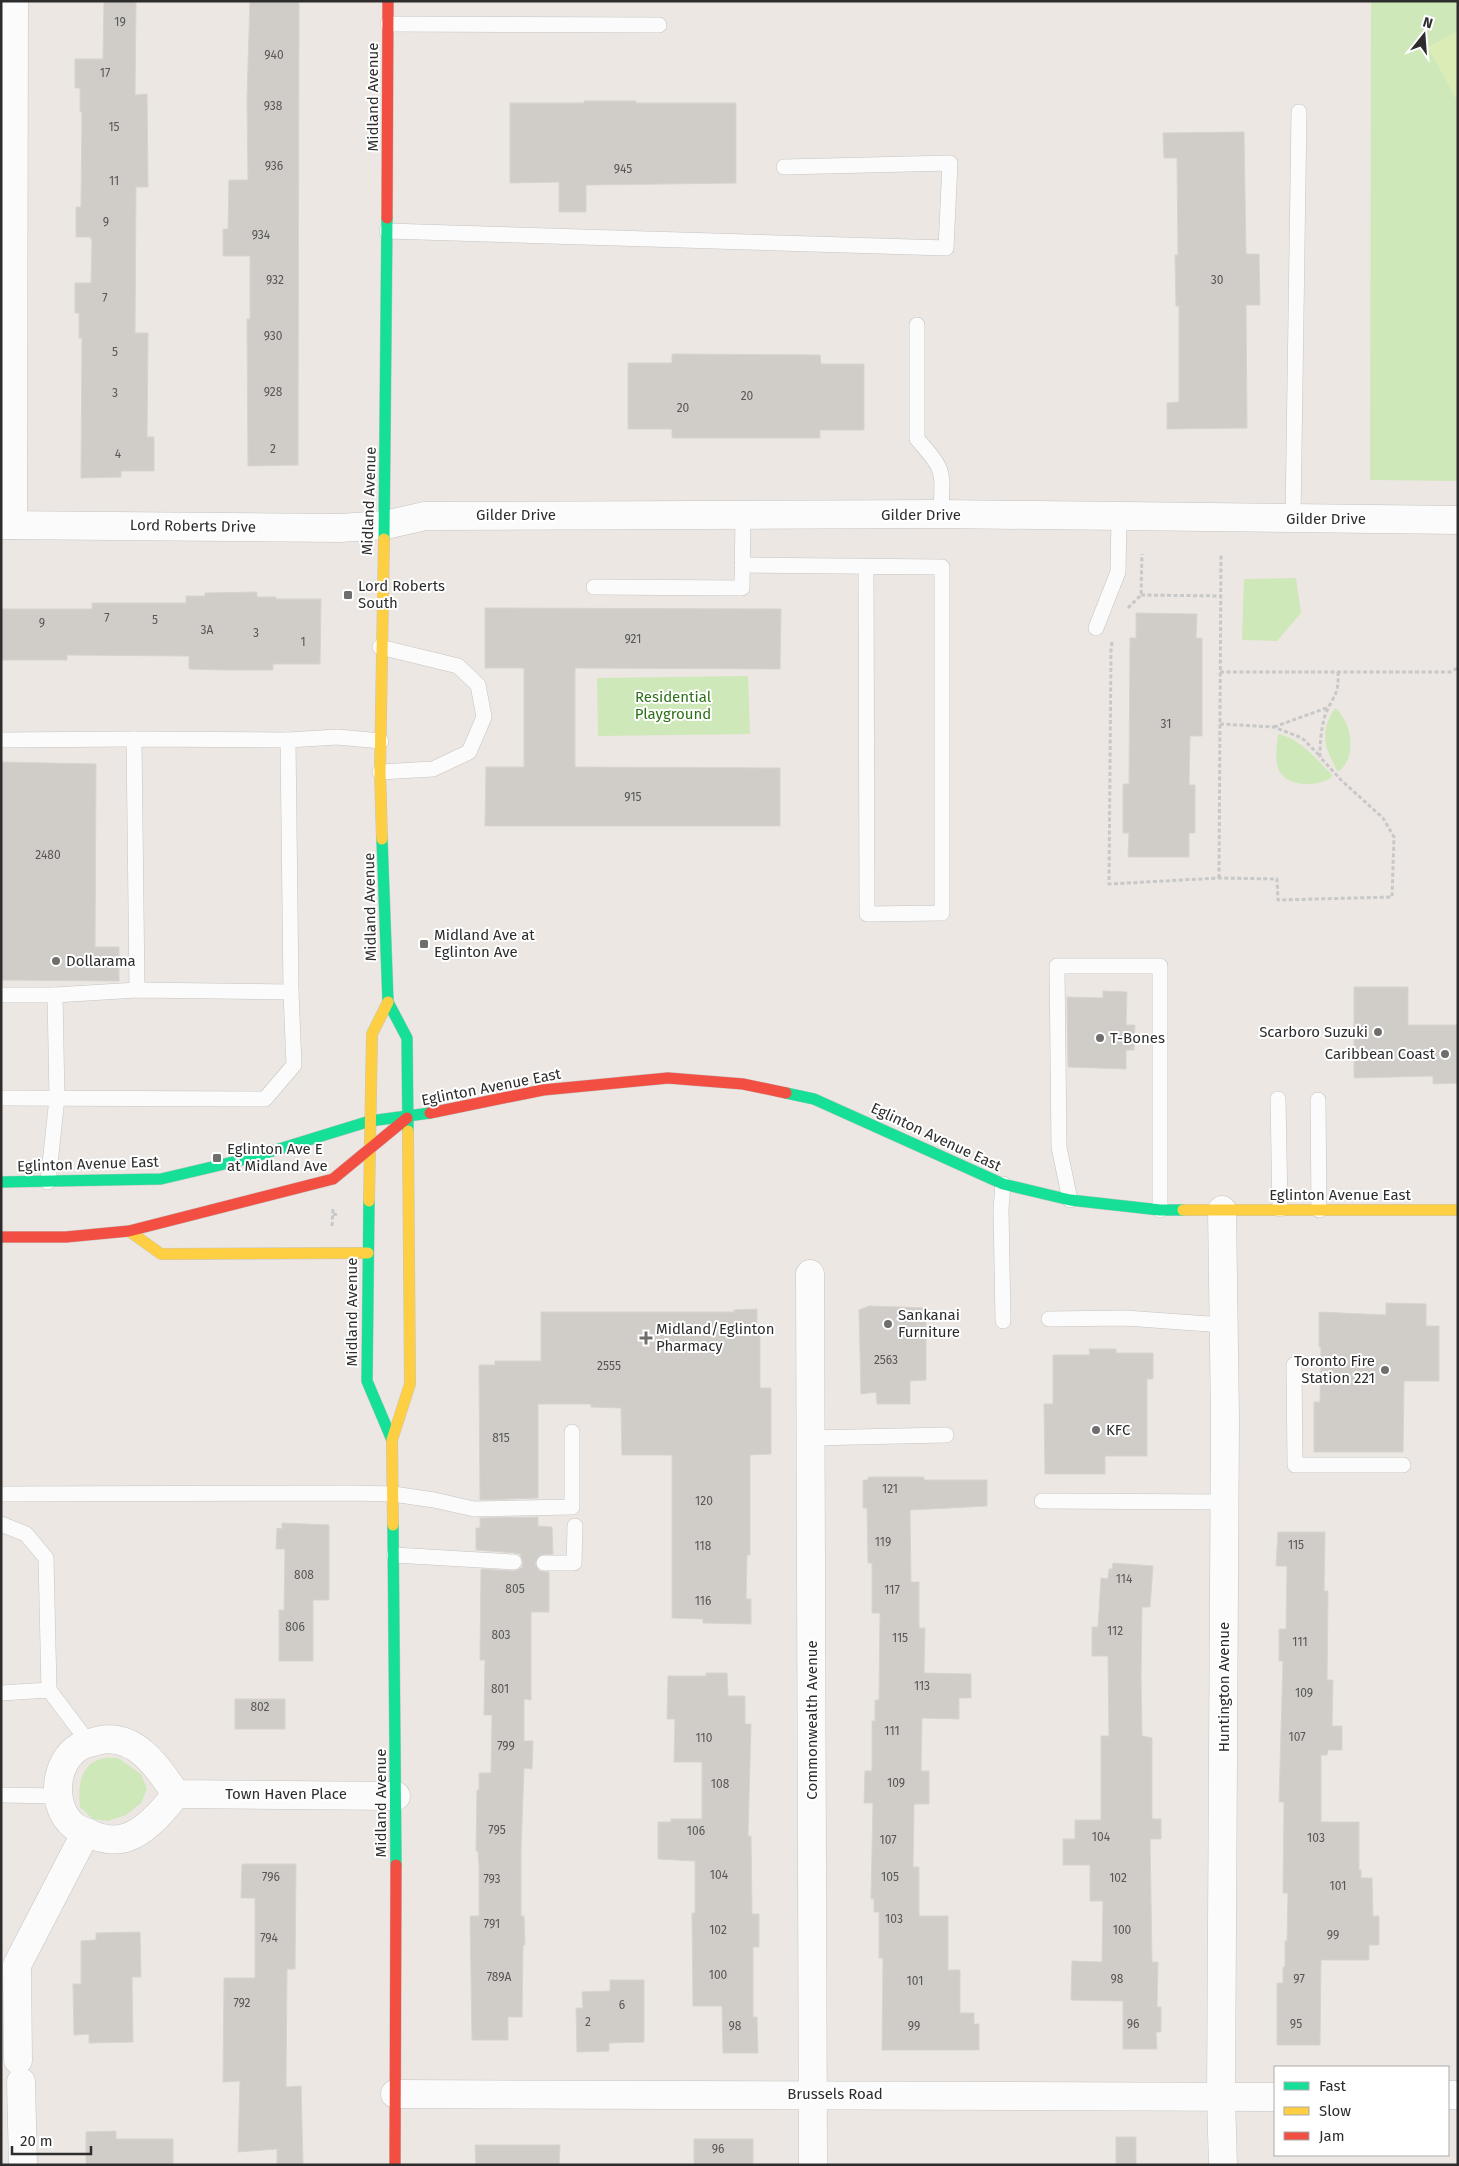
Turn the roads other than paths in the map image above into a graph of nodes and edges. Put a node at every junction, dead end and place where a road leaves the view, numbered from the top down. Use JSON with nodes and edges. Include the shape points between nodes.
{"nodes":[{"id":1,"x":14,"y":1,"type":"edge"},
{"id":2,"x":388,"y":1,"type":"edge"},
{"id":3,"x":388,"y":24,"type":"junction"},
{"id":4,"x":659,"y":25,"type":"dead end"},
{"id":5,"x":1299,"y":112,"type":"dead end"},
{"id":6,"x":784,"y":167,"type":"dead end"},
{"id":7,"x":7,"y":168,"type":"edge"},
{"id":8,"x":388,"y":231,"type":"junction"},
{"id":9,"x":917,"y":325,"type":"dead end"},
{"id":10,"x":941,"y":514,"type":"junction"},
{"id":11,"x":743,"y":515,"type":"junction"},
{"id":12,"x":1119,"y":517,"type":"junction"},
{"id":13,"x":1294,"y":519,"type":"junction"},
{"id":14,"x":1458,"y":520,"type":"edge"},
{"id":15,"x":7,"y":525,"type":"edge"},
{"id":16,"x":385,"y":525,"type":"junction"},
{"id":17,"x":742,"y":565,"type":"junction"},
{"id":18,"x":866,"y":566,"type":"junction"},
{"id":19,"x":594,"y":587,"type":"dead end"},
{"id":20,"x":1096,"y":628,"type":"dead end"},
{"id":21,"x":380,"y":647,"type":"junction"},
{"id":22,"x":134,"y":739,"type":"junction"},
{"id":23,"x":1,"y":740,"type":"edge"},
{"id":24,"x":288,"y":740,"type":"junction"},
{"id":25,"x":381,"y":740,"type":"junction"},
{"id":26,"x":380,"y":772,"type":"junction"},
{"id":27,"x":137,"y":990,"type":"junction"},
{"id":28,"x":291,"y":992,"type":"junction"},
{"id":29,"x":1,"y":995,"type":"edge"},
{"id":30,"x":55,"y":995,"type":"junction"},
{"id":31,"x":388,"y":1002,"type":"junction"},
{"id":32,"x":1,"y":1098,"type":"edge"},
{"id":33,"x":57,"y":1098,"type":"junction"},
{"id":34,"x":1278,"y":1099,"type":"dead end"},
{"id":35,"x":1318,"y":1100,"type":"dead end"},
{"id":36,"x":407,"y":1118,"type":"junction"},
{"id":37,"x":370,"y":1121,"type":"junction"},
{"id":38,"x":370,"y":1149,"type":"junction"},
{"id":39,"x":1,"y":1182,"type":"edge"},
{"id":40,"x":48,"y":1182,"type":"junction"},
{"id":41,"x":1003,"y":1184,"type":"junction"},
{"id":42,"x":1070,"y":1200,"type":"junction"},
{"id":43,"x":1280,"y":1209,"type":"junction"},
{"id":44,"x":1160,"y":1210,"type":"junction"},
{"id":45,"x":1222,"y":1210,"type":"junction"},
{"id":46,"x":1319,"y":1210,"type":"junction"},
{"id":47,"x":1458,"y":1210,"type":"edge"},
{"id":48,"x":129,"y":1231,"type":"junction"},
{"id":49,"x":1,"y":1237,"type":"edge"},
{"id":50,"x":368,"y":1253,"type":"junction"},
{"id":51,"x":810,"y":1274,"type":"dead end"},
{"id":52,"x":1049,"y":1319,"type":"dead end"},
{"id":53,"x":1003,"y":1322,"type":"dead end"},
{"id":54,"x":1223,"y":1324,"type":"junction"},
{"id":55,"x":1294,"y":1365,"type":"dead end"},
{"id":56,"x":572,"y":1432,"type":"dead end"},
{"id":57,"x":946,"y":1435,"type":"dead end"},
{"id":58,"x":811,"y":1438,"type":"junction"},
{"id":59,"x":392,"y":1440,"type":"junction"},
{"id":60,"x":1403,"y":1464,"type":"dead end"},
{"id":61,"x":1,"y":1494,"type":"edge"},
{"id":62,"x":393,"y":1494,"type":"junction"},
{"id":63,"x":1042,"y":1501,"type":"dead end"},
{"id":64,"x":1225,"y":1502,"type":"junction"},
{"id":65,"x":1,"y":1524,"type":"edge"},
{"id":66,"x":575,"y":1526,"type":"dead end"},
{"id":67,"x":394,"y":1554,"type":"junction"},
{"id":68,"x":514,"y":1562,"type":"dead end"},
{"id":69,"x":544,"y":1563,"type":"dead end"},
{"id":70,"x":49,"y":1690,"type":"junction"},
{"id":71,"x":1,"y":1693,"type":"edge"},
{"id":72,"x":89,"y":1743,"type":"junction"},
{"id":73,"x":176,"y":1794,"type":"junction"},
{"id":74,"x":1,"y":1795,"type":"edge"},
{"id":75,"x":59,"y":1796,"type":"junction"},
{"id":76,"x":396,"y":1796,"type":"junction"},
{"id":77,"x":86,"y":1832,"type":"junction"},
{"id":78,"x":9,"y":1965,"type":"edge"},
{"id":79,"x":395,"y":2094,"type":"junction"},
{"id":80,"x":812,"y":2094,"type":"junction"},
{"id":81,"x":1274,"y":2097,"type":"edge"},
{"id":82,"x":1221,"y":2098,"type":"junction"},
{"id":83,"x":23,"y":2165,"type":"edge"},
{"id":84,"x":395,"y":2165,"type":"edge"},
{"id":85,"x":813,"y":2165,"type":"edge"},
{"id":86,"x":1223,"y":2165,"type":"edge"}],
"edges":[{"from":1,"to":7,"type":"street"},
{"from":2,"to":3,"type":"main road","name":"Midland Avenue"},
{"from":3,"to":4,"type":"lane"},
{"from":3,"to":8,"type":"main road","name":"Midland Avenue"},
{"from":5,"to":13,"type":"lane"},
{"from":6,"to":8,"type":"lane","via":[[950,163],[946,248]]},
{"from":7,"to":15,"type":"street"},
{"from":8,"to":16,"type":"main road","name":"Midland Avenue"},
{"from":9,"to":10,"type":"lane","via":[[917,439],[942,471]]},
{"from":10,"to":11,"type":"street","name":"Gilder Drive"},
{"from":10,"to":12,"type":"street","name":"Gilder Drive"},
{"from":11,"to":16,"type":"street","name":"Gilder Drive","via":[[425,516]]},
{"from":11,"to":17,"type":"lane"},
{"from":12,"to":13,"type":"street","name":"Gilder Drive"},
{"from":12,"to":20,"type":"lane","via":[[1118,572]]},
{"from":13,"to":14,"type":"street","name":"Gilder Drive"},
{"from":15,"to":16,"type":"street","name":"Lord Roberts Drive","via":[[340,528]]},
{"from":16,"to":21,"type":"main road","name":"Midland Avenue"},
{"from":17,"to":18,"type":"lane"},
{"from":17,"to":19,"type":"lane","via":[[742,588]]},
{"from":18,"to":18,"type":"lane","via":[[942,567],[942,913],[866,914]]},
{"from":21,"to":25,"type":"main road","name":"Midland Avenue"},
{"from":21,"to":26,"type":"lane","via":[[458,666],[478,685],[484,717],[469,752],[433,769]]},
{"from":22,"to":23,"type":"lane"},
{"from":22,"to":24,"type":"lane"},
{"from":22,"to":27,"type":"lane"},
{"from":24,"to":25,"type":"lane","via":[[337,737]]},
{"from":24,"to":28,"type":"lane"},
{"from":25,"to":26,"type":"main road","name":"Midland Avenue"},
{"from":26,"to":31,"type":"main road","name":"Midland Avenue"},
{"from":27,"to":28,"type":"lane"},
{"from":27,"to":30,"type":"lane"},
{"from":28,"to":33,"type":"lane","via":[[294,1065],[265,1099]]},
{"from":29,"to":30,"type":"lane"},
{"from":30,"to":33,"type":"lane"},
{"from":31,"to":36,"type":"main road","name":"Midland Avenue","via":[[407,1038]]},
{"from":31,"to":37,"type":"main road","name":"Midland Avenue","via":[[372,1034]]},
{"from":32,"to":33,"type":"lane"},
{"from":33,"to":40,"type":"lane"},
{"from":34,"to":43,"type":"lane"},
{"from":35,"to":46,"type":"lane"},
{"from":36,"to":37,"type":"main road","name":"Eglinton Avenue East"},
{"from":36,"to":38,"type":"main road","name":"Eglinton Avenue East"},
{"from":36,"to":41,"type":"main road","name":"Eglinton Avenue East","via":[[543,1090],[668,1078],[712,1080],[814,1099]]},
{"from":36,"to":59,"type":"main road","name":"Midland Avenue","via":[[410,1384]]},
{"from":37,"to":38,"type":"main road","name":"Midland Avenue"},
{"from":37,"to":40,"type":"main road","name":"Eglinton Avenue East","via":[[250,1158],[161,1179]]},
{"from":38,"to":48,"type":"main road","name":"Eglinton Avenue East","via":[[333,1179]]},
{"from":38,"to":50,"type":"main road","name":"Midland Avenue"},
{"from":39,"to":40,"type":"main road","name":"Eglinton Avenue East"},
{"from":41,"to":42,"type":"main road","name":"Eglinton Avenue East"},
{"from":41,"to":53,"type":"lane"},
{"from":42,"to":44,"type":"main road","name":"Eglinton Avenue East"},
{"from":42,"to":44,"type":"lane","via":[[1059,1147],[1057,966],[1160,966]]},
{"from":43,"to":45,"type":"main road","name":"Eglinton Avenue East"},
{"from":43,"to":46,"type":"main road","name":"Eglinton Avenue East"},
{"from":44,"to":45,"type":"main road","name":"Eglinton Avenue East"},
{"from":45,"to":54,"type":"street","name":"Huntington Avenue"},
{"from":46,"to":47,"type":"main road","name":"Eglinton Avenue East"},
{"from":48,"to":49,"type":"main road","name":"Eglinton Avenue East","via":[[66,1237]]},
{"from":48,"to":50,"type":"main road","via":[[162,1254]]},
{"from":50,"to":59,"type":"main road","name":"Midland Avenue","via":[[367,1381]]},
{"from":51,"to":58,"type":"street","name":"Commonwealth Avenue"},
{"from":52,"to":54,"type":"lane","via":[[1125,1318]]},
{"from":54,"to":64,"type":"street","name":"Huntington Avenue"},
{"from":55,"to":60,"type":"lane","via":[[1295,1465]]},
{"from":56,"to":62,"type":"lane","via":[[572,1507],[474,1509]]},
{"from":57,"to":58,"type":"lane"},
{"from":58,"to":80,"type":"street","name":"Commonwealth Avenue"},
{"from":59,"to":62,"type":"main road","name":"Midland Avenue"},
{"from":61,"to":62,"type":"lane"},
{"from":62,"to":67,"type":"main road","name":"Midland Avenue"},
{"from":63,"to":64,"type":"lane"},
{"from":64,"to":82,"type":"street","name":"Huntington Avenue"},
{"from":65,"to":70,"type":"lane","via":[[26,1534],[46,1558]]},
{"from":66,"to":69,"type":"lane","via":[[574,1563]]},
{"from":67,"to":68,"type":"lane"},
{"from":67,"to":76,"type":"main road","name":"Midland Avenue"},
{"from":70,"to":71,"type":"lane"},
{"from":70,"to":72,"type":"lane"},
{"from":72,"to":73,"type":"street","via":[[110,1739],[144,1752]]},
{"from":72,"to":75,"type":"street","via":[[79,1746],[62,1765]]},
{"from":73,"to":76,"type":"street","name":"Town Haven Place"},
{"from":73,"to":77,"type":"street","via":[[163,1811],[128,1837],[98,1838]]},
{"from":74,"to":75,"type":"lane"},
{"from":75,"to":77,"type":"street","via":[[66,1816],[74,1826]]},
{"from":76,"to":79,"type":"main road","name":"Midland Avenue"},
{"from":77,"to":78,"type":"street"},
{"from":78,"to":83,"type":"street","via":[[20,2071]]},
{"from":79,"to":80,"type":"street","name":"Brussels Road"},
{"from":79,"to":84,"type":"main road","name":"Midland Avenue"},
{"from":80,"to":82,"type":"street","name":"Brussels Road"},
{"from":80,"to":85,"type":"street","name":"Commonwealth Avenue"},
{"from":81,"to":82,"type":"street","name":"Brussels Road"},
{"from":82,"to":86,"type":"street","name":"Huntington Avenue"}]}
